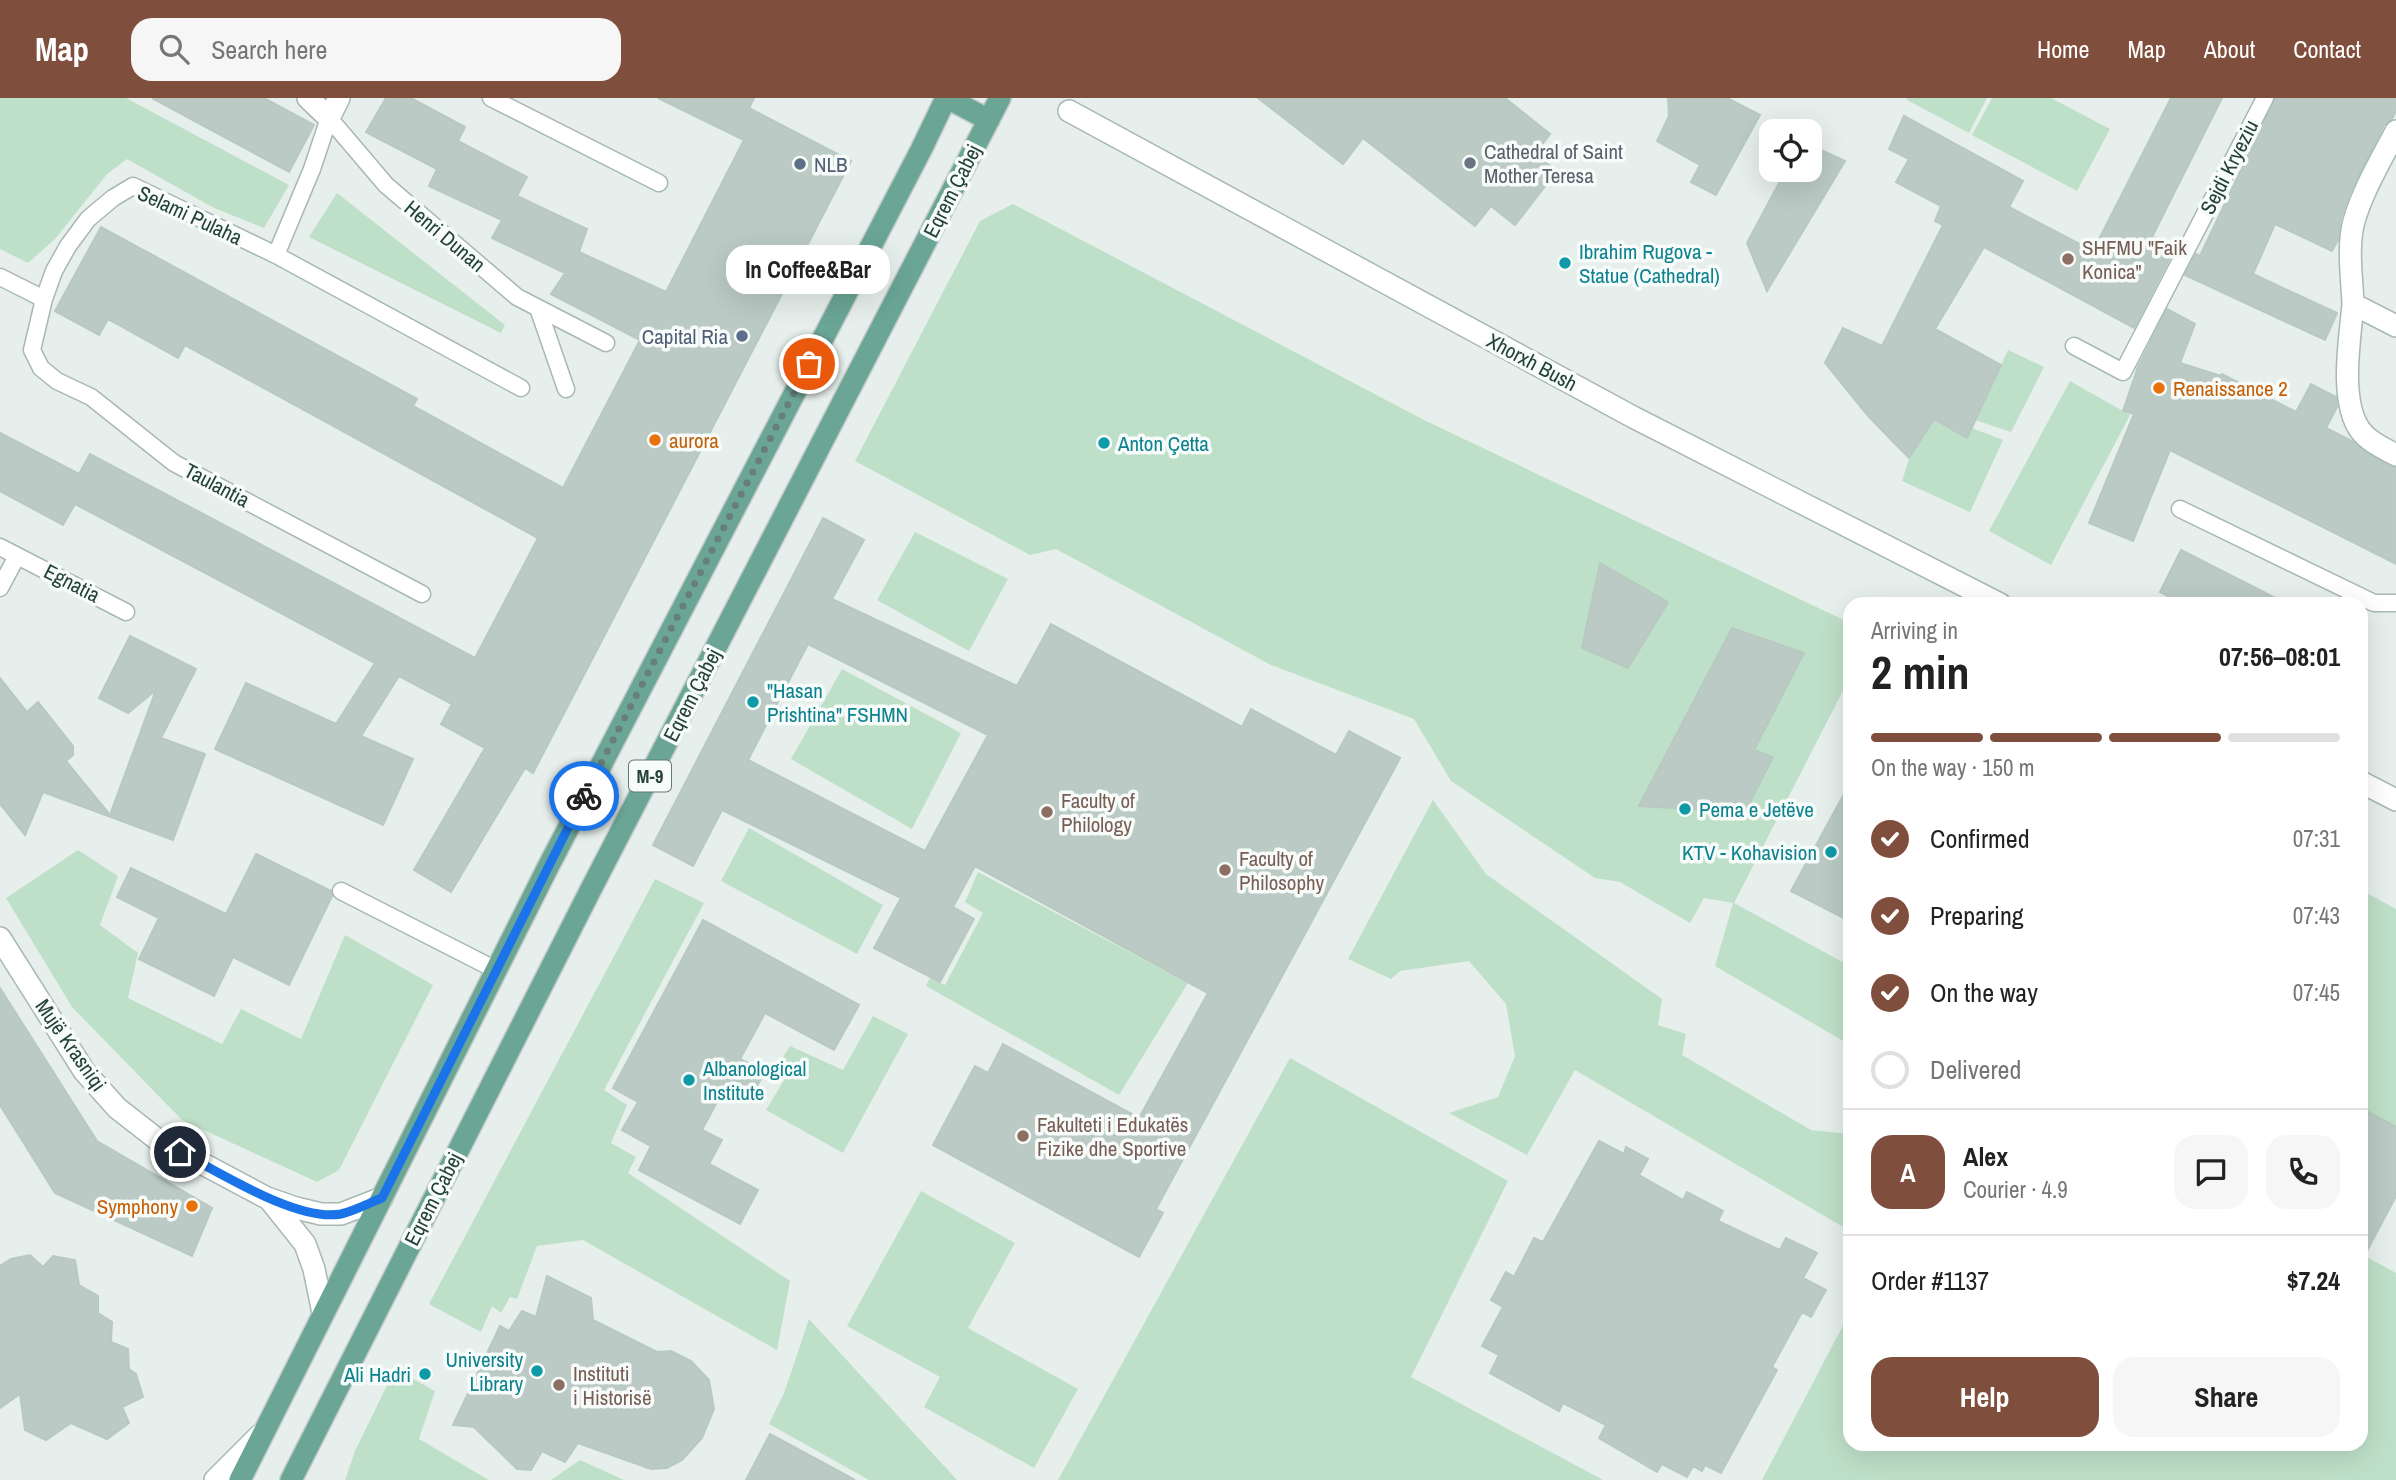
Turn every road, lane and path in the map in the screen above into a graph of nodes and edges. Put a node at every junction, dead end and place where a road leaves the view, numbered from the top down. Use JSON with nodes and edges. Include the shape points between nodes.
{"nodes":[{"id":1,"x":308,"y":98,"type":"edge"},
{"id":2,"x":339,"y":98,"type":"edge"},
{"id":3,"x":491,"y":98,"type":"edge"},
{"id":4,"x":947,"y":98,"type":"edge"},
{"id":5,"x":1000,"y":98,"type":"edge"},
{"id":6,"x":2265,"y":98,"type":"edge"},
{"id":7,"x":1069,"y":111,"type":"dead end"},
{"id":8,"x":329,"y":118,"type":"junction"},
{"id":9,"x":989,"y":120,"type":"junction"},
{"id":10,"x":2396,"y":131,"type":"edge"},
{"id":11,"x":659,"y":183,"type":"dead end"},
{"id":12,"x":276,"y":255,"type":"junction"},
{"id":13,"x":0,"y":277,"type":"edge"},
{"id":14,"x":44,"y":299,"type":"junction"},
{"id":15,"x":2353,"y":304,"type":"junction"},
{"id":16,"x":538,"y":308,"type":"junction"},
{"id":17,"x":2396,"y":326,"type":"edge"},
{"id":18,"x":606,"y":343,"type":"dead end"},
{"id":19,"x":2074,"y":346,"type":"dead end"},
{"id":20,"x":32,"y":350,"type":"joint"},
{"id":21,"x":521,"y":388,"type":"dead end"},
{"id":22,"x":566,"y":389,"type":"dead end"},
{"id":23,"x":2396,"y":455,"type":"edge"},
{"id":24,"x":2180,"y":509,"type":"dead end"},
{"id":25,"x":0,"y":547,"type":"edge"},
{"id":26,"x":17,"y":556,"type":"junction"},
{"id":27,"x":0,"y":588,"type":"edge"},
{"id":28,"x":422,"y":594,"type":"dead end"},
{"id":29,"x":1986,"y":597,"type":"edge"},
{"id":30,"x":2362,"y":597,"type":"edge"},
{"id":31,"x":2368,"y":600,"type":"edge"},
{"id":32,"x":2396,"y":603,"type":"edge"},
{"id":33,"x":126,"y":612,"type":"dead end"},
{"id":34,"x":2368,"y":786,"type":"edge"},
{"id":35,"x":2396,"y":800,"type":"edge"},
{"id":36,"x":341,"y":891,"type":"dead end"},
{"id":37,"x":0,"y":938,"type":"edge"},
{"id":38,"x":496,"y":970,"type":"junction"},
{"id":39,"x":267,"y":1198,"type":"junction"},
{"id":40,"x":382,"y":1198,"type":"junction"},
{"id":41,"x":323,"y":1313,"type":"junction"},
{"id":42,"x":262,"y":1434,"type":"junction"},
{"id":43,"x":215,"y":1480,"type":"edge"},
{"id":44,"x":240,"y":1480,"type":"edge"},
{"id":45,"x":293,"y":1480,"type":"edge"}],
"edges":[{"from":1,"to":8,"type":"street","name":"Henri Dunan"},
{"from":2,"to":8,"type":"street"},
{"from":3,"to":11,"type":"lane"},
{"from":4,"to":9,"type":"main road"},
{"from":4,"to":38,"type":"main road","number":"M-9"},
{"from":5,"to":9,"type":"main road","name":"Eqrem Çabej","number":"M-9"},
{"from":6,"to":19,"type":"lane","name":"Sejdi Kryeziu","via":[[2123,372]]},
{"from":7,"to":29,"type":"street","name":"Xhorxh Bush","via":[[1621,410]]},
{"from":8,"to":12,"type":"lane"},
{"from":8,"to":16,"type":"lane","name":"Henri Dunan","via":[[386,185],[517,297]]},
{"from":9,"to":45,"type":"main road","name":"Eqrem Çabej","number":"M-9","via":[[590,891]]},
{"from":10,"to":15,"type":"street","via":[[2354,223]]},
{"from":12,"to":14,"type":"lane","name":"Selami Pulaha","via":[[133,186],[88,219],[54,271]]},
{"from":12,"to":21,"type":"lane"},
{"from":13,"to":14,"type":"lane"},
{"from":14,"to":20,"type":"lane","name":"Selami Pulaha"},
{"from":15,"to":17,"type":"street"},
{"from":15,"to":23,"type":"street","via":[[2348,387],[2352,410],[2359,429]]},
{"from":16,"to":18,"type":"lane","name":"Henri Dunan"},
{"from":16,"to":22,"type":"lane"},
{"from":20,"to":28,"type":"lane","name":"Taulantia","via":[[41,368],[57,381],[91,397],[174,463]]},
{"from":24,"to":30,"type":"lane"},
{"from":25,"to":26,"type":"lane","name":"Egnatia"},
{"from":26,"to":27,"type":"lane"},
{"from":26,"to":33,"type":"lane","name":"Egnatia"},
{"from":31,"to":32,"type":"lane"},
{"from":34,"to":35,"type":"street"},
{"from":36,"to":38,"type":"lane"},
{"from":37,"to":39,"type":"street","name":"Mujë Krasniqi","via":[[84,1071],[117,1108],[158,1140]]},
{"from":38,"to":40,"type":"main road","number":"M-9"},
{"from":39,"to":40,"type":"street","via":[[321,1214],[341,1214]]},
{"from":39,"to":41,"type":"street","via":[[305,1244]]},
{"from":40,"to":41,"type":"main road","number":"M-9"},
{"from":41,"to":42,"type":"main road","number":"M-9"},
{"from":42,"to":43,"type":"street"},
{"from":42,"to":44,"type":"main road","number":"M-9"}]}
